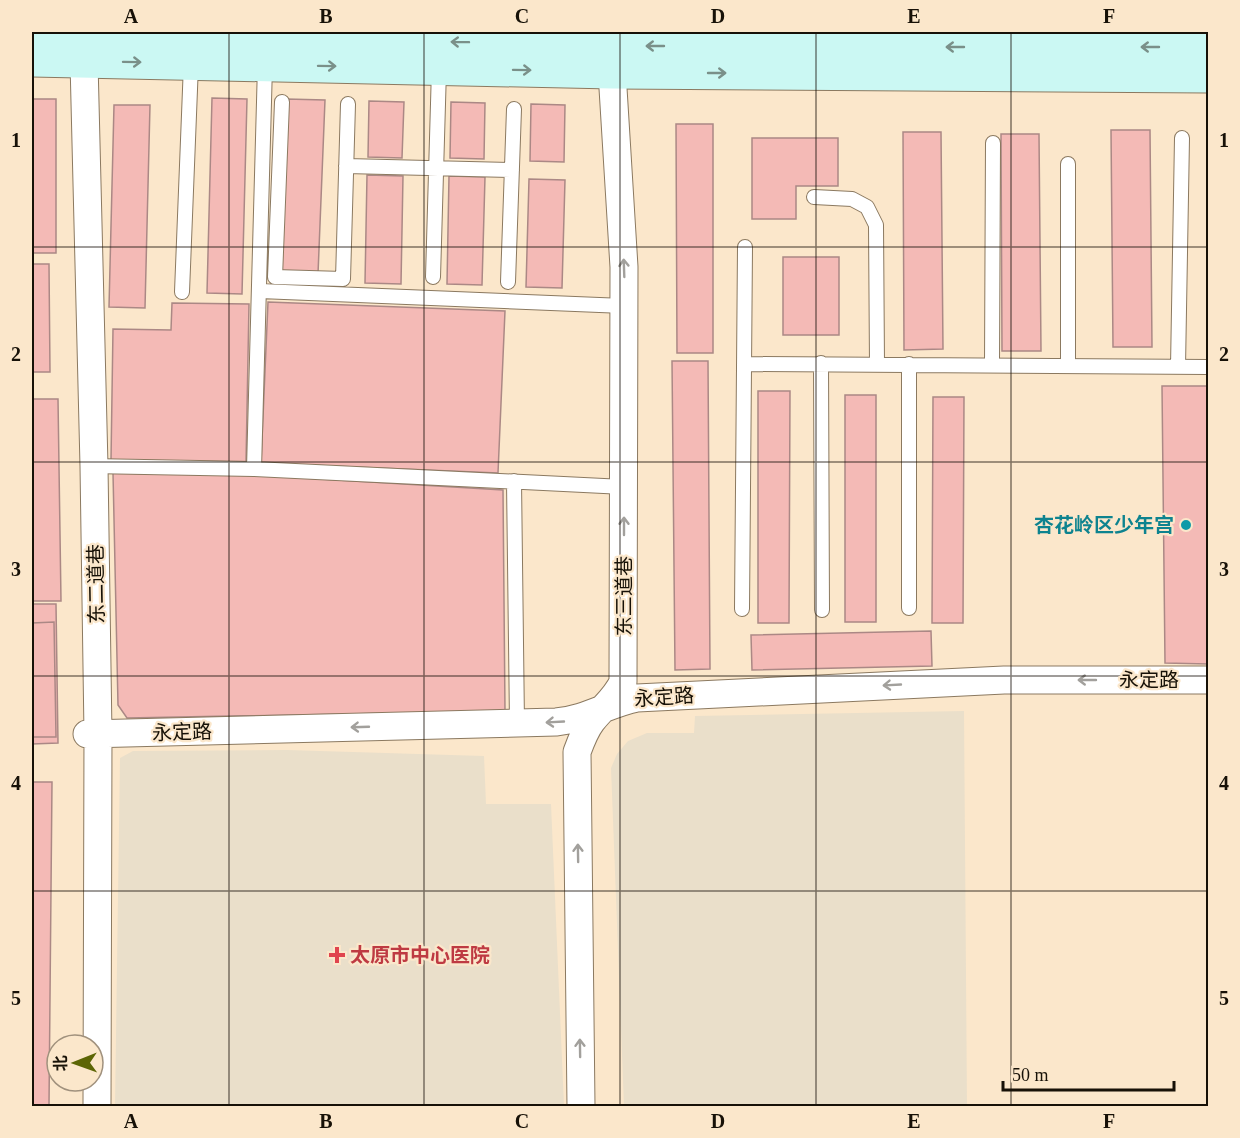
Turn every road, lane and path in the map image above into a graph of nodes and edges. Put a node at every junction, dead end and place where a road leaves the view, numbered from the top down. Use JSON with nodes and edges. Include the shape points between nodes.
{"nodes":[{"id":1,"x":32,"y":33,"type":"edge"},
{"id":2,"x":1209,"y":48,"type":"edge"},
{"id":3,"x":612,"y":50,"type":"edge"},
{"id":4,"x":32,"y":60,"type":"edge"},
{"id":5,"x":78,"y":61,"type":"junction"},
{"id":6,"x":191,"y":64,"type":"junction"},
{"id":7,"x":265,"y":65,"type":"junction"},
{"id":8,"x":439,"y":69,"type":"junction"},
{"id":9,"x":1209,"y":76,"type":"edge"},
{"id":10,"x":282,"y":102,"type":"dead end"},
{"id":11,"x":348,"y":104,"type":"dead end"},
{"id":12,"x":514,"y":109,"type":"dead end"},
{"id":13,"x":1182,"y":138,"type":"dead end"},
{"id":14,"x":993,"y":143,"type":"dead end"},
{"id":15,"x":1068,"y":164,"type":"dead end"},
{"id":16,"x":346,"y":166,"type":"junction"},
{"id":17,"x":436,"y":168,"type":"junction"},
{"id":18,"x":512,"y":170,"type":"junction"},
{"id":19,"x":814,"y":197,"type":"dead end"},
{"id":20,"x":745,"y":247,"type":"dead end"},
{"id":21,"x":433,"y":277,"type":"dead end"},
{"id":22,"x":508,"y":282,"type":"dead end"},
{"id":23,"x":260,"y":291,"type":"junction"},
{"id":24,"x":182,"y":292,"type":"dead end"},
{"id":25,"x":624,"y":306,"type":"junction"},
{"id":26,"x":821,"y":363,"type":"junction"},
{"id":27,"x":877,"y":363,"type":"junction"},
{"id":28,"x":744,"y":364,"type":"junction"},
{"id":29,"x":909,"y":364,"type":"junction"},
{"id":30,"x":992,"y":364,"type":"junction"},
{"id":31,"x":1068,"y":365,"type":"junction"},
{"id":32,"x":1178,"y":367,"type":"junction"},
{"id":33,"x":1209,"y":367,"type":"edge"},
{"id":34,"x":88,"y":466,"type":"junction"},
{"id":35,"x":254,"y":469,"type":"junction"},
{"id":36,"x":514,"y":481,"type":"junction"},
{"id":37,"x":624,"y":487,"type":"junction"},
{"id":38,"x":909,"y":608,"type":"dead end"},
{"id":39,"x":742,"y":609,"type":"dead end"},
{"id":40,"x":822,"y":610,"type":"dead end"},
{"id":41,"x":1209,"y":680,"type":"edge"},
{"id":42,"x":606,"y":707,"type":"junction"},
{"id":43,"x":517,"y":723,"type":"junction"},
{"id":44,"x":92,"y":734,"type":"junction"},
{"id":45,"x":85,"y":1033,"type":"edge"},
{"id":46,"x":97,"y":1107,"type":"edge"},
{"id":47,"x":581,"y":1107,"type":"edge"}],
"edges":[{"from":3,"to":1,"type":"street","one_way":true},
{"from":2,"to":3,"type":"street","one_way":true},
{"from":8,"to":3,"type":"street","one_way":true},
{"from":3,"to":9,"type":"street","one_way":true},
{"from":25,"to":3,"type":"street","name":"东三道巷","one_way":true},
{"from":4,"to":5,"type":"street"},
{"from":5,"to":6,"type":"street","one_way":true},
{"from":5,"to":34,"type":"street","name":"东二道巷"},
{"from":6,"to":7,"type":"street"},
{"from":6,"to":24,"type":"lane"},
{"from":7,"to":8,"type":"street","one_way":true},
{"from":7,"to":23,"type":"lane"},
{"from":8,"to":17,"type":"lane"},
{"from":10,"to":16,"type":"lane","via":[[275,277],[343,279]]},
{"from":11,"to":16,"type":"lane"},
{"from":12,"to":18,"type":"lane"},
{"from":13,"to":32,"type":"lane"},
{"from":14,"to":30,"type":"lane"},
{"from":15,"to":31,"type":"lane"},
{"from":16,"to":17,"type":"lane"},
{"from":17,"to":18,"type":"lane"},
{"from":17,"to":21,"type":"lane"},
{"from":18,"to":22,"type":"lane"},
{"from":19,"to":27,"type":"lane","via":[[852,199],[867,207],[876,225]]},
{"from":20,"to":28,"type":"lane"},
{"from":23,"to":25,"type":"lane"},
{"from":23,"to":35,"type":"lane"},
{"from":25,"to":37,"type":"street","name":"东三道巷"},
{"from":26,"to":27,"type":"lane"},
{"from":26,"to":28,"type":"lane"},
{"from":26,"to":40,"type":"lane"},
{"from":27,"to":29,"type":"lane"},
{"from":28,"to":39,"type":"lane"},
{"from":29,"to":30,"type":"lane"},
{"from":29,"to":38,"type":"lane"},
{"from":30,"to":31,"type":"lane"},
{"from":31,"to":32,"type":"lane"},
{"from":32,"to":33,"type":"lane"},
{"from":34,"to":35,"type":"lane"},
{"from":34,"to":44,"type":"street","name":"东二道巷"},
{"from":35,"to":36,"type":"lane"},
{"from":36,"to":37,"type":"lane"},
{"from":36,"to":43,"type":"lane"},
{"from":42,"to":37,"type":"street","name":"东三道巷","one_way":true,"via":[[623,682]]},
{"from":41,"to":42,"type":"street","name":"永定路","one_way":true,"via":[[1004,680],[637,698]]},
{"from":42,"to":43,"type":"street","name":"永定路","one_way":true,"via":[[575,721]]},
{"from":47,"to":42,"type":"street","name":"东三道巷","one_way":true,"via":[[578,752],[582,736]]},
{"from":43,"to":44,"type":"street","name":"永定路","one_way":true},
{"from":44,"to":45,"type":"street","name":"东二道巷"},
{"from":44,"to":46,"type":"street","name":"东二道巷"}]}
